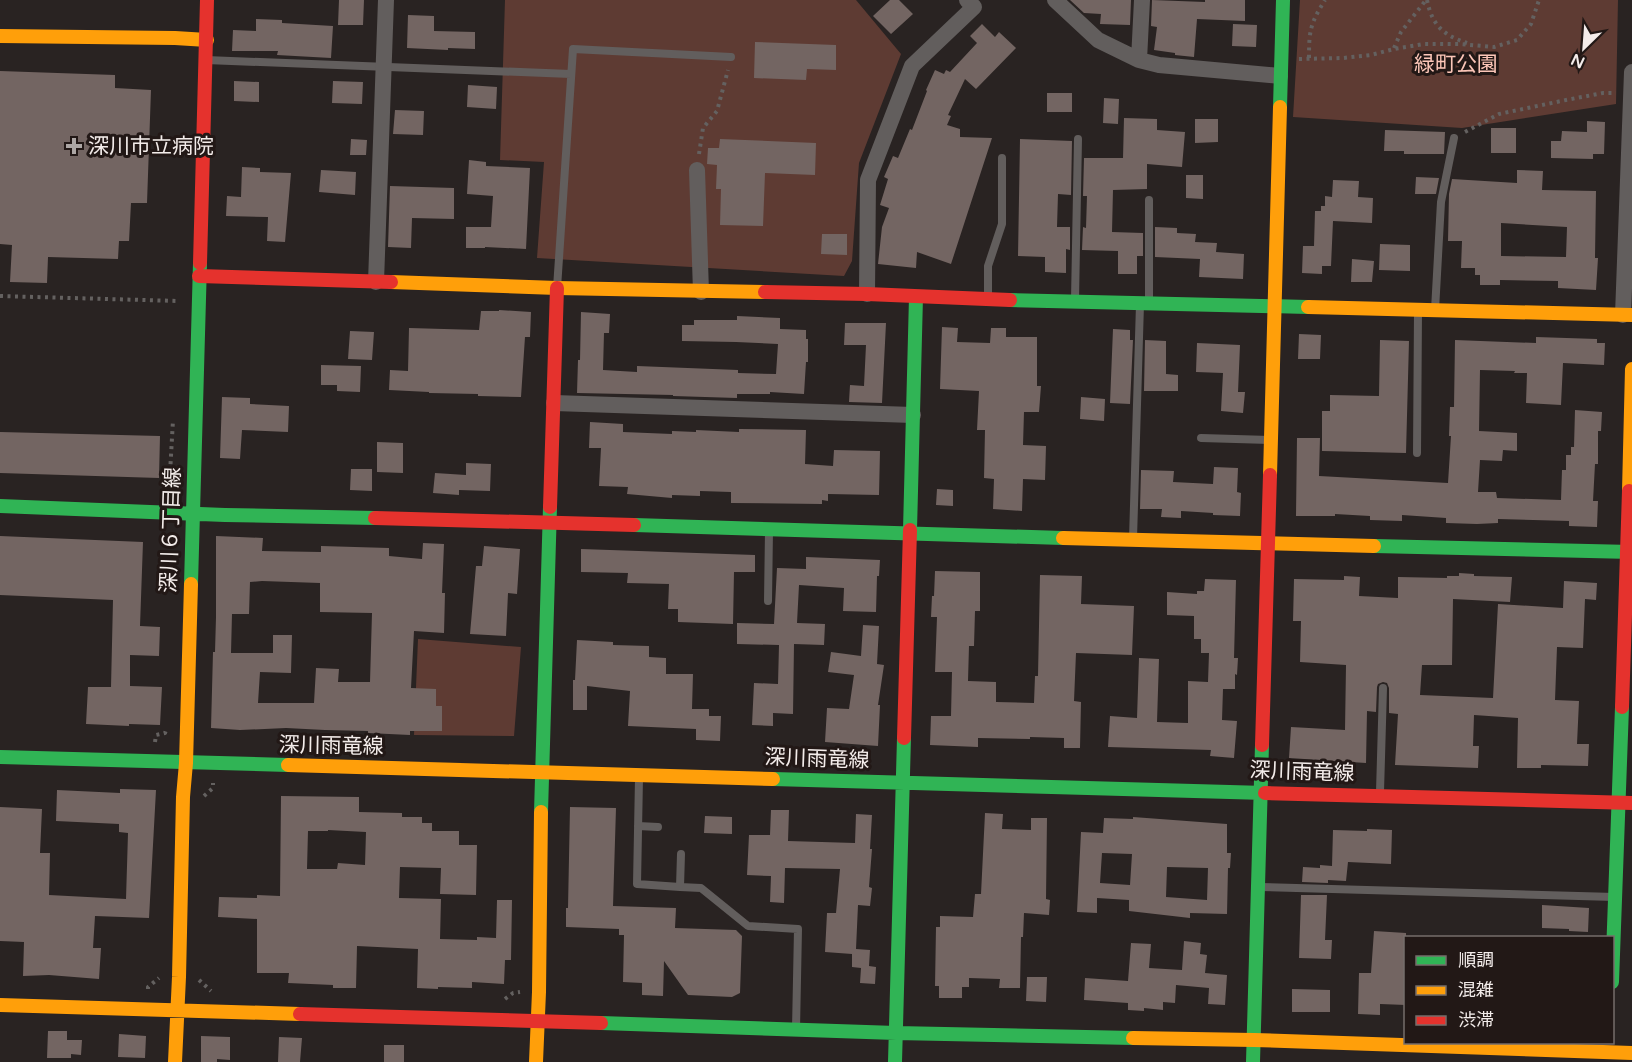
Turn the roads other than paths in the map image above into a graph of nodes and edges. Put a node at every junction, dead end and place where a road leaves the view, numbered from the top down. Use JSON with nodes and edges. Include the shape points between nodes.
{"nodes":[{"id":1,"x":207,"y":0,"type":"edge"},
{"id":2,"x":386,"y":0,"type":"edge"},
{"id":3,"x":967,"y":0,"type":"edge"},
{"id":4,"x":1055,"y":0,"type":"edge"},
{"id":5,"x":1142,"y":0,"type":"edge"},
{"id":6,"x":1283,"y":0,"type":"edge"},
{"id":7,"x":0,"y":36,"type":"edge"},
{"id":8,"x":207,"y":40,"type":"junction"},
{"id":9,"x":731,"y":57,"type":"road end"},
{"id":10,"x":206,"y":60,"type":"junction"},
{"id":11,"x":1139,"y":60,"type":"junction"},
{"id":12,"x":383,"y":66,"type":"junction"},
{"id":13,"x":1280,"y":67,"type":"junction"},
{"id":14,"x":1632,"y":72,"type":"edge"},
{"id":15,"x":571,"y":74,"type":"junction"},
{"id":16,"x":1631,"y":93,"type":"edge"},
{"id":17,"x":1454,"y":138,"type":"road end"},
{"id":18,"x":1078,"y":139,"type":"dead end"},
{"id":19,"x":1002,"y":158,"type":"dead end"},
{"id":20,"x":697,"y":170,"type":"road end"},
{"id":21,"x":1149,"y":200,"type":"dead end"},
{"id":22,"x":199,"y":276,"type":"junction"},
{"id":23,"x":376,"y":282,"type":"junction"},
{"id":24,"x":557,"y":288,"type":"junction"},
{"id":25,"x":702,"y":292,"type":"junction"},
{"id":26,"x":867,"y":294,"type":"junction"},
{"id":27,"x":916,"y":297,"type":"junction"},
{"id":28,"x":988,"y":299,"type":"junction"},
{"id":29,"x":1074,"y":302,"type":"junction"},
{"id":30,"x":1145,"y":303,"type":"junction"},
{"id":31,"x":1274,"y":307,"type":"junction"},
{"id":32,"x":1418,"y":310,"type":"junction"},
{"id":33,"x":1435,"y":311,"type":"junction"},
{"id":34,"x":1628,"y":315,"type":"edge"},
{"id":35,"x":1632,"y":369,"type":"edge"},
{"id":36,"x":554,"y":402,"type":"junction"},
{"id":37,"x":913,"y":415,"type":"junction"},
{"id":38,"x":1201,"y":438,"type":"dead end"},
{"id":39,"x":1270,"y":440,"type":"junction"},
{"id":40,"x":1417,"y":453,"type":"dead end"},
{"id":41,"x":0,"y":506,"type":"edge"},
{"id":42,"x":193,"y":513,"type":"junction"},
{"id":43,"x":550,"y":522,"type":"junction"},
{"id":44,"x":769,"y":529,"type":"junction"},
{"id":45,"x":909,"y":534,"type":"junction"},
{"id":46,"x":1133,"y":539,"type":"junction"},
{"id":47,"x":1268,"y":542,"type":"junction"},
{"id":48,"x":1629,"y":552,"type":"edge"},
{"id":49,"x":768,"y":601,"type":"dead end"},
{"id":50,"x":1383,"y":688,"type":"dead end"},
{"id":51,"x":0,"y":757,"type":"edge"},
{"id":52,"x":186,"y":763,"type":"junction"},
{"id":53,"x":542,"y":772,"type":"junction"},
{"id":54,"x":639,"y":775,"type":"junction"},
{"id":55,"x":902,"y":783,"type":"junction"},
{"id":56,"x":1260,"y":792,"type":"junction"},
{"id":57,"x":1380,"y":795,"type":"junction"},
{"id":58,"x":1625,"y":803,"type":"edge"},
{"id":59,"x":638,"y":826,"type":"junction"},
{"id":60,"x":658,"y":827,"type":"dead end"},
{"id":61,"x":681,"y":854,"type":"dead end"},
{"id":62,"x":1258,"y":886,"type":"junction"},
{"id":63,"x":680,"y":887,"type":"junction"},
{"id":64,"x":1616,"y":897,"type":"junction"},
{"id":65,"x":1614,"y":940,"type":"edge"},
{"id":66,"x":0,"y":1005,"type":"edge"},
{"id":67,"x":178,"y":1010,"type":"junction"},
{"id":68,"x":538,"y":1021,"type":"junction"},
{"id":69,"x":796,"y":1030,"type":"junction"},
{"id":70,"x":896,"y":1033,"type":"junction"},
{"id":71,"x":1254,"y":1040,"type":"junction"},
{"id":72,"x":1610,"y":1052,"type":"edge"},
{"id":73,"x":1632,"y":1053,"type":"edge"},
{"id":74,"x":175,"y":1062,"type":"edge"},
{"id":75,"x":536,"y":1062,"type":"edge"},
{"id":76,"x":895,"y":1062,"type":"edge"},
{"id":77,"x":1253,"y":1062,"type":"edge"}],
"edges":[{"from":1,"to":8,"type":"street","name":"深川６丁目線"},
{"from":2,"to":12,"type":"street"},
{"from":3,"to":26,"type":"street","via":[[974,7],[912,66],[868,180]]},
{"from":4,"to":11,"type":"street","via":[[1098,40]]},
{"from":5,"to":11,"type":"street"},
{"from":6,"to":13,"type":"street"},
{"from":7,"to":8,"type":"street"},
{"from":8,"to":10,"type":"street","name":"深川６丁目線"},
{"from":9,"to":15,"type":"lane","via":[[573,49]]},
{"from":10,"to":12,"type":"lane"},
{"from":10,"to":22,"type":"street","name":"深川６丁目線"},
{"from":11,"to":13,"type":"street","via":[[1159,65]]},
{"from":12,"to":15,"type":"lane"},
{"from":12,"to":23,"type":"street"},
{"from":13,"to":31,"type":"street"},
{"from":14,"to":16,"type":"street"},
{"from":15,"to":24,"type":"lane"},
{"from":16,"to":34,"type":"street"},
{"from":17,"to":33,"type":"lane","via":[[1441,202]]},
{"from":18,"to":29,"type":"lane"},
{"from":19,"to":28,"type":"lane","via":[[1002,224],[988,266]]},
{"from":20,"to":25,"type":"street"},
{"from":21,"to":30,"type":"lane"},
{"from":22,"to":23,"type":"street"},
{"from":22,"to":42,"type":"street","name":"深川６丁目線"},
{"from":23,"to":24,"type":"street"},
{"from":24,"to":25,"type":"street"},
{"from":24,"to":36,"type":"street"},
{"from":25,"to":26,"type":"street"},
{"from":26,"to":27,"type":"street"},
{"from":27,"to":28,"type":"street"},
{"from":27,"to":37,"type":"street"},
{"from":28,"to":29,"type":"street"},
{"from":29,"to":30,"type":"street"},
{"from":30,"to":31,"type":"street"},
{"from":30,"to":46,"type":"lane"},
{"from":31,"to":32,"type":"street"},
{"from":31,"to":39,"type":"street"},
{"from":32,"to":33,"type":"street"},
{"from":32,"to":40,"type":"lane"},
{"from":33,"to":34,"type":"street"},
{"from":35,"to":48,"type":"street"},
{"from":36,"to":37,"type":"street"},
{"from":36,"to":43,"type":"street"},
{"from":37,"to":45,"type":"street"},
{"from":38,"to":39,"type":"lane"},
{"from":39,"to":47,"type":"street"},
{"from":41,"to":42,"type":"street"},
{"from":42,"to":43,"type":"street"},
{"from":42,"to":52,"type":"street","name":"深川６丁目線"},
{"from":43,"to":44,"type":"street"},
{"from":43,"to":53,"type":"street"},
{"from":44,"to":45,"type":"street"},
{"from":44,"to":49,"type":"lane"},
{"from":45,"to":46,"type":"street"},
{"from":45,"to":55,"type":"street"},
{"from":46,"to":47,"type":"street"},
{"from":47,"to":48,"type":"street"},
{"from":47,"to":56,"type":"street"},
{"from":48,"to":58,"type":"street"},
{"from":50,"to":57,"type":"lane"},
{"from":51,"to":52,"type":"street","name":"深川雨竜線"},
{"from":52,"to":53,"type":"street","name":"深川雨竜線"},
{"from":52,"to":67,"type":"street","name":"深川６丁目線"},
{"from":53,"to":54,"type":"street","name":"深川雨竜線"},
{"from":53,"to":68,"type":"street"},
{"from":54,"to":55,"type":"street","name":"深川雨竜線"},
{"from":54,"to":59,"type":"lane"},
{"from":55,"to":56,"type":"street","name":"深川雨竜線"},
{"from":55,"to":70,"type":"street"},
{"from":56,"to":57,"type":"street","name":"深川雨竜線"},
{"from":56,"to":62,"type":"street"},
{"from":57,"to":58,"type":"street","name":"深川雨竜線"},
{"from":58,"to":64,"type":"street"},
{"from":59,"to":60,"type":"lane"},
{"from":59,"to":63,"type":"lane","via":[[637,884]]},
{"from":61,"to":63,"type":"lane"},
{"from":62,"to":64,"type":"lane"},
{"from":62,"to":71,"type":"street"},
{"from":63,"to":69,"type":"lane","via":[[701,888],[748,926],[798,929]]},
{"from":64,"to":65,"type":"street"},
{"from":66,"to":67,"type":"street"},
{"from":67,"to":68,"type":"street"},
{"from":67,"to":74,"type":"street","name":"深川６丁目線"},
{"from":68,"to":69,"type":"street"},
{"from":68,"to":75,"type":"street"},
{"from":69,"to":70,"type":"street"},
{"from":70,"to":71,"type":"street"},
{"from":70,"to":76,"type":"street"},
{"from":71,"to":72,"type":"street"},
{"from":71,"to":77,"type":"street"},
{"from":72,"to":73,"type":"street"}]}
